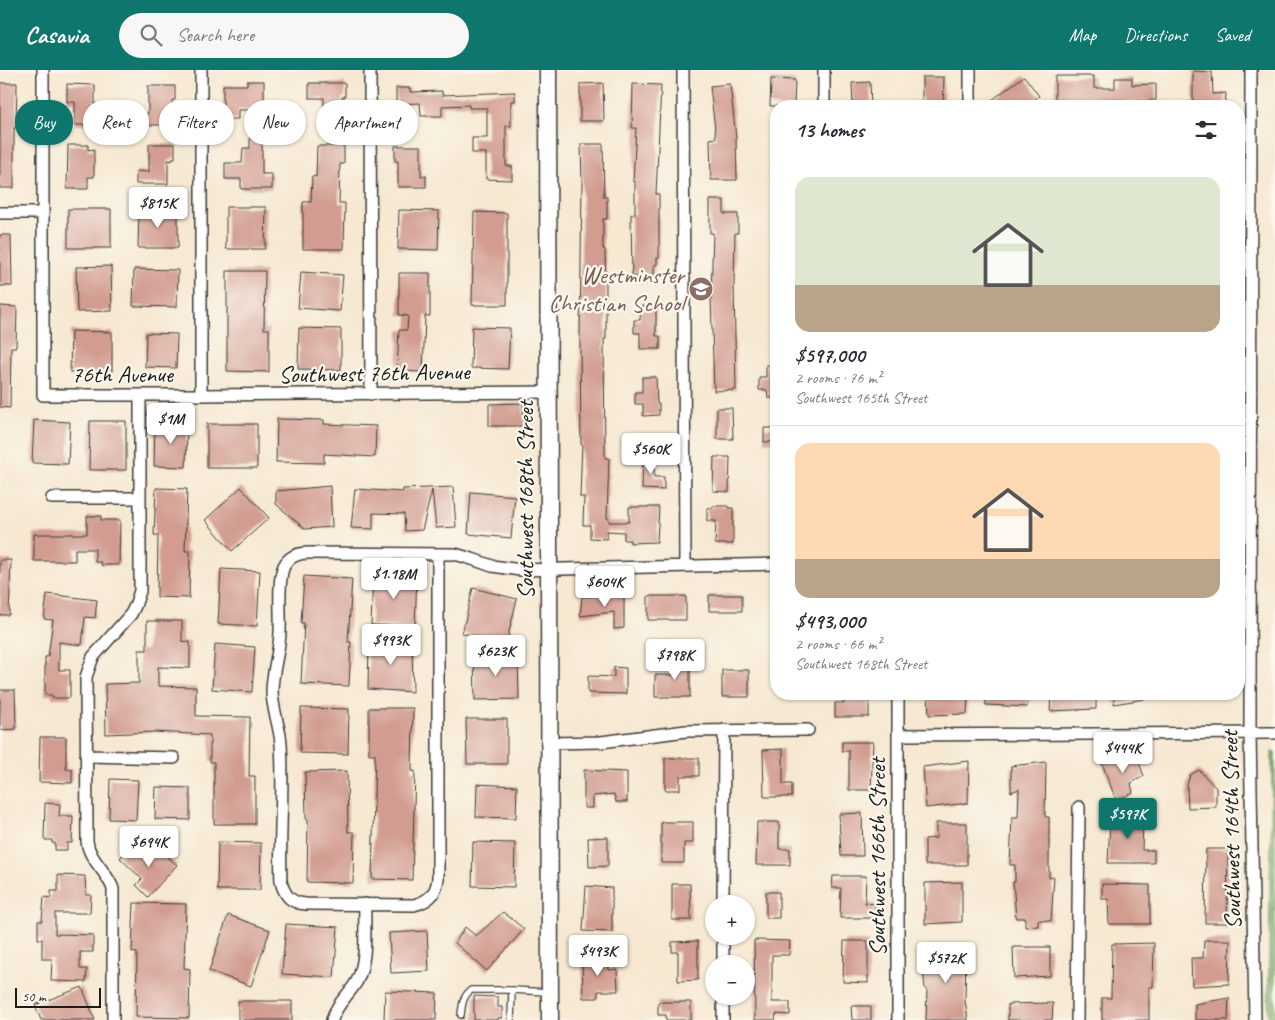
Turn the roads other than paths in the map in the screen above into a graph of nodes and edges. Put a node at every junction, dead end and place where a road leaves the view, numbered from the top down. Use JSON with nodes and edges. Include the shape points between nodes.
{"nodes":[{"id":1,"x":43,"y":70,"type":"edge"},
{"id":2,"x":200,"y":70,"type":"edge"},
{"id":3,"x":370,"y":70,"type":"edge"},
{"id":4,"x":548,"y":70,"type":"edge"},
{"id":5,"x":683,"y":70,"type":"edge"},
{"id":6,"x":824,"y":70,"type":"edge"},
{"id":7,"x":970,"y":70,"type":"edge"},
{"id":8,"x":1251,"y":70,"type":"edge"},
{"id":9,"x":824,"y":100,"type":"edge"},
{"id":10,"x":970,"y":100,"type":"edge"},
{"id":11,"x":1245,"y":195,"type":"edge"},
{"id":12,"x":0,"y":212,"type":"edge"},
{"id":13,"x":43,"y":213,"type":"junction"},
{"id":14,"x":548,"y":392,"type":"junction"},
{"id":15,"x":371,"y":394,"type":"junction"},
{"id":16,"x":140,"y":395,"type":"junction"},
{"id":17,"x":201,"y":395,"type":"junction"},
{"id":18,"x":52,"y":498,"type":"dead end"},
{"id":19,"x":140,"y":498,"type":"junction"},
{"id":20,"x":438,"y":554,"type":"junction"},
{"id":21,"x":1245,"y":558,"type":"edge"},
{"id":22,"x":770,"y":564,"type":"edge"},
{"id":23,"x":685,"y":566,"type":"junction"},
{"id":24,"x":549,"y":570,"type":"junction"},
{"id":25,"x":898,"y":700,"type":"edge"},
{"id":26,"x":724,"y":730,"type":"junction"},
{"id":27,"x":808,"y":730,"type":"dead end"},
{"id":28,"x":1250,"y":733,"type":"junction"},
{"id":29,"x":1275,"y":733,"type":"edge"},
{"id":30,"x":899,"y":735,"type":"junction"},
{"id":31,"x":549,"y":743,"type":"junction"},
{"id":32,"x":86,"y":756,"type":"junction"},
{"id":33,"x":174,"y":758,"type":"dead end"},
{"id":34,"x":1079,"y":807,"type":"dead end"},
{"id":35,"x":723,"y":895,"type":"edge"},
{"id":36,"x":365,"y":904,"type":"junction"},
{"id":37,"x":512,"y":990,"type":"junction"},
{"id":38,"x":550,"y":992,"type":"junction"},
{"id":39,"x":723,"y":1005,"type":"edge"},
{"id":40,"x":461,"y":1015,"type":"dead end"},
{"id":41,"x":113,"y":1020,"type":"edge"},
{"id":42,"x":332,"y":1020,"type":"edge"},
{"id":43,"x":511,"y":1020,"type":"edge"},
{"id":44,"x":550,"y":1020,"type":"edge"},
{"id":45,"x":723,"y":1020,"type":"edge"},
{"id":46,"x":898,"y":1020,"type":"edge"},
{"id":47,"x":1077,"y":1020,"type":"edge"},
{"id":48,"x":1255,"y":1020,"type":"edge"}],
"edges":[{"from":1,"to":13,"type":"street"},
{"from":2,"to":17,"type":"street"},
{"from":3,"to":15,"type":"street"},
{"from":4,"to":14,"type":"street","name":"Southwest 168th Street"},
{"from":5,"to":23,"type":"street"},
{"from":6,"to":9,"type":"street"},
{"from":7,"to":10,"type":"street"},
{"from":8,"to":11,"type":"street","name":"Southwest 164th Street"},
{"from":12,"to":13,"type":"street"},
{"from":13,"to":16,"type":"street","name":"76th Avenue","via":[[43,395]]},
{"from":14,"to":15,"type":"street","name":"Southwest 76th Avenue"},
{"from":14,"to":24,"type":"street","name":"Southwest 168th Street"},
{"from":15,"to":17,"type":"street","name":"Southwest 76th Avenue"},
{"from":16,"to":17,"type":"street","name":"76th Avenue"},
{"from":16,"to":19,"type":"street"},
{"from":18,"to":19,"type":"street"},
{"from":19,"to":32,"type":"street","via":[[140,591],[131,614],[93,657],[88,670]]},
{"from":20,"to":24,"type":"street","via":[[463,556],[501,568]]},
{"from":20,"to":36,"type":"street","via":[[438,879],[430,898],[414,905]]},
{"from":20,"to":36,"type":"street","via":[[303,553],[291,557],[281,578],[280,639],[272,689],[281,742],[281,882],[286,895],[300,904]]},
{"from":21,"to":28,"type":"street","name":"Southwest 164th Street"},
{"from":22,"to":23,"type":"street"},
{"from":23,"to":24,"type":"street"},
{"from":24,"to":31,"type":"street","name":"Southwest 168th Street"},
{"from":25,"to":30,"type":"street","name":"Southwest 166th Street"},
{"from":26,"to":27,"type":"street"},
{"from":26,"to":31,"type":"street","via":[[670,732],[601,742]]},
{"from":26,"to":35,"type":"street"},
{"from":28,"to":29,"type":"street"},
{"from":28,"to":30,"type":"street"},
{"from":28,"to":48,"type":"street","name":"Southwest 164th Street"},
{"from":30,"to":46,"type":"street","name":"Southwest 166th Street"},
{"from":31,"to":38,"type":"street","name":"Southwest 168th Street"},
{"from":32,"to":33,"type":"street"},
{"from":32,"to":41,"type":"street","via":[[88,849],[113,889]]},
{"from":34,"to":47,"type":"street"},
{"from":36,"to":42,"type":"street","via":[[360,973],[337,1006]]},
{"from":37,"to":38,"type":"lane"},
{"from":37,"to":40,"type":"lane","via":[[471,990],[466,994]]},
{"from":37,"to":43,"type":"lane"},
{"from":38,"to":44,"type":"street","name":"Southwest 168th Street"},
{"from":39,"to":45,"type":"street"}]}
